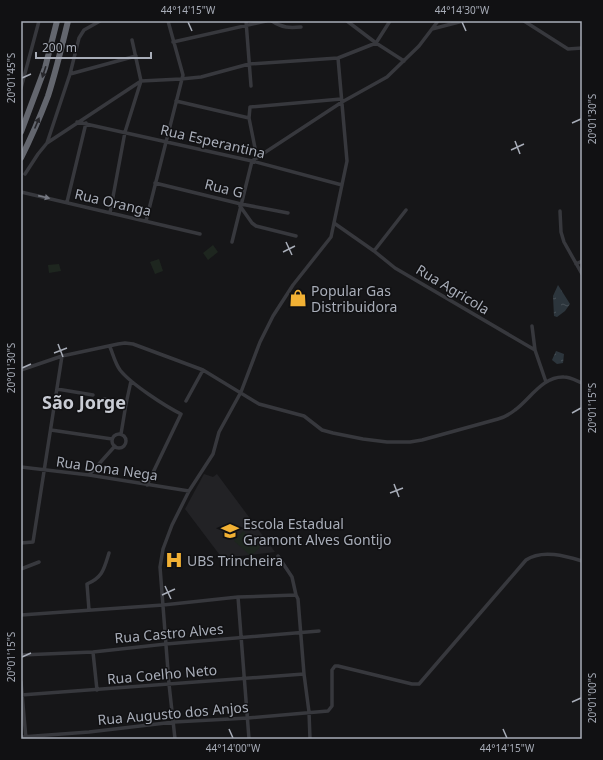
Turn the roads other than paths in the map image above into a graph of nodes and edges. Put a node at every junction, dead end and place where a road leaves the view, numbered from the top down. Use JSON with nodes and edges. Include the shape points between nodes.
{"nodes":[{"id":1,"x":39,"y":21,"type":"edge"},
{"id":2,"x":57,"y":21,"type":"edge"},
{"id":3,"x":68,"y":21,"type":"edge"},
{"id":4,"x":100,"y":21,"type":"edge"},
{"id":5,"x":168,"y":21,"type":"edge"},
{"id":6,"x":266,"y":21,"type":"edge"},
{"id":7,"x":272,"y":21,"type":"edge"},
{"id":8,"x":347,"y":21,"type":"edge"},
{"id":9,"x":390,"y":21,"type":"edge"},
{"id":10,"x":438,"y":21,"type":"edge"},
{"id":11,"x":463,"y":21,"type":"edge"},
{"id":12,"x":524,"y":21,"type":"edge"},
{"id":13,"x":246,"y":23,"type":"edge"},
{"id":14,"x":301,"y":27,"type":"dead end"},
{"id":15,"x":432,"y":29,"type":"junction"},
{"id":16,"x":132,"y":40,"type":"dead end"},
{"id":17,"x":173,"y":42,"type":"junction"},
{"id":18,"x":376,"y":43,"type":"junction"},
{"id":19,"x":582,"y":48,"type":"edge"},
{"id":20,"x":136,"y":56,"type":"junction"},
{"id":21,"x":338,"y":58,"type":"junction"},
{"id":22,"x":404,"y":61,"type":"junction"},
{"id":23,"x":249,"y":64,"type":"junction"},
{"id":24,"x":70,"y":74,"type":"junction"},
{"id":25,"x":181,"y":79,"type":"junction"},
{"id":26,"x":141,"y":81,"type":"junction"},
{"id":27,"x":251,"y":86,"type":"dead end"},
{"id":28,"x":21,"y":88,"type":"edge"},
{"id":29,"x":342,"y":100,"type":"junction"},
{"id":30,"x":176,"y":101,"type":"junction"},
{"id":31,"x":249,"y":118,"type":"junction"},
{"id":32,"x":77,"y":122,"type":"junction"},
{"id":33,"x":86,"y":123,"type":"junction"},
{"id":34,"x":21,"y":132,"type":"edge"},
{"id":35,"x":125,"y":132,"type":"junction"},
{"id":36,"x":165,"y":141,"type":"junction"},
{"id":37,"x":47,"y":143,"type":"junction"},
{"id":38,"x":21,"y":158,"type":"edge"},
{"id":39,"x":257,"y":158,"type":"junction"},
{"id":40,"x":252,"y":161,"type":"junction"},
{"id":41,"x":25,"y":174,"type":"dead end"},
{"id":42,"x":155,"y":183,"type":"junction"},
{"id":43,"x":342,"y":185,"type":"junction"},
{"id":44,"x":21,"y":192,"type":"edge"},
{"id":45,"x":67,"y":202,"type":"junction"},
{"id":46,"x":241,"y":205,"type":"junction"},
{"id":47,"x":406,"y":210,"type":"dead end"},
{"id":48,"x":560,"y":211,"type":"dead end"},
{"id":49,"x":110,"y":213,"type":"junction"},
{"id":50,"x":288,"y":213,"type":"dead end"},
{"id":51,"x":146,"y":220,"type":"junction"},
{"id":52,"x":334,"y":223,"type":"junction"},
{"id":53,"x":200,"y":234,"type":"dead end"},
{"id":54,"x":296,"y":236,"type":"dead end"},
{"id":55,"x":232,"y":242,"type":"dead end"},
{"id":56,"x":374,"y":251,"type":"junction"},
{"id":57,"x":582,"y":261,"type":"edge"},
{"id":58,"x":576,"y":264,"type":"junction"},
{"id":59,"x":582,"y":274,"type":"edge"},
{"id":60,"x":532,"y":326,"type":"dead end"},
{"id":61,"x":110,"y":347,"type":"junction"},
{"id":62,"x":535,"y":350,"type":"junction"},
{"id":63,"x":62,"y":356,"type":"junction"},
{"id":64,"x":21,"y":370,"type":"edge"},
{"id":65,"x":203,"y":370,"type":"junction"},
{"id":66,"x":131,"y":381,"type":"junction"},
{"id":67,"x":546,"y":382,"type":"junction"},
{"id":68,"x":582,"y":383,"type":"edge"},
{"id":69,"x":57,"y":389,"type":"junction"},
{"id":70,"x":241,"y":392,"type":"junction"},
{"id":71,"x":93,"y":395,"type":"dead end"},
{"id":72,"x":104,"y":399,"type":"dead end"},
{"id":73,"x":186,"y":401,"type":"dead end"},
{"id":74,"x":126,"y":404,"type":"junction"},
{"id":75,"x":51,"y":430,"type":"junction"},
{"id":76,"x":121,"y":434,"type":"junction"},
{"id":77,"x":112,"y":439,"type":"junction"},
{"id":78,"x":115,"y":446,"type":"junction"},
{"id":79,"x":21,"y":467,"type":"edge"},
{"id":80,"x":43,"y":471,"type":"junction"},
{"id":81,"x":89,"y":475,"type":"junction"},
{"id":82,"x":147,"y":485,"type":"junction"},
{"id":83,"x":189,"y":491,"type":"junction"},
{"id":84,"x":21,"y":543,"type":"edge"},
{"id":85,"x":109,"y":553,"type":"dead end"},
{"id":86,"x":278,"y":556,"type":"dead end"},
{"id":87,"x":582,"y":561,"type":"edge"},
{"id":88,"x":39,"y":562,"type":"dead end"},
{"id":89,"x":21,"y":569,"type":"edge"},
{"id":90,"x":296,"y":595,"type":"junction"},
{"id":91,"x":238,"y":597,"type":"junction"},
{"id":92,"x":163,"y":605,"type":"junction"},
{"id":93,"x":89,"y":610,"type":"junction"},
{"id":94,"x":21,"y":615,"type":"edge"},
{"id":95,"x":319,"y":631,"type":"dead end"},
{"id":96,"x":301,"y":633,"type":"junction"},
{"id":97,"x":241,"y":637,"type":"junction"},
{"id":98,"x":166,"y":644,"type":"junction"},
{"id":99,"x":93,"y":652,"type":"junction"},
{"id":100,"x":21,"y":656,"type":"edge"},
{"id":101,"x":304,"y":674,"type":"junction"},
{"id":102,"x":244,"y":678,"type":"junction"},
{"id":103,"x":21,"y":682,"type":"edge"},
{"id":104,"x":169,"y":684,"type":"junction"},
{"id":105,"x":98,"y":690,"type":"junction"},
{"id":106,"x":21,"y":695,"type":"edge"},
{"id":107,"x":309,"y":712,"type":"junction"},
{"id":108,"x":248,"y":718,"type":"junction"},
{"id":109,"x":174,"y":722,"type":"junction"},
{"id":110,"x":24,"y":737,"type":"edge"},
{"id":111,"x":175,"y":739,"type":"edge"},
{"id":112,"x":249,"y":739,"type":"edge"},
{"id":113,"x":310,"y":739,"type":"edge"}],
"edges":[{"from":1,"to":28,"type":"street"},
{"from":2,"to":34,"type":"highway","one_way":true,"via":[[45,68]]},
{"from":38,"to":3,"type":"highway","one_way":true,"via":[[48,96]]},
{"from":4,"to":24,"type":"street","via":[[84,30],[79,38]]},
{"from":5,"to":17,"type":"street"},
{"from":6,"to":13,"type":"street"},
{"from":7,"to":14,"type":"street","via":[[287,28]]},
{"from":8,"to":18,"type":"street"},
{"from":9,"to":18,"type":"street"},
{"from":10,"to":15,"type":"street"},
{"from":11,"to":15,"type":"street"},
{"from":12,"to":19,"type":"street","via":[[568,49]]},
{"from":13,"to":17,"type":"street"},
{"from":13,"to":23,"type":"street"},
{"from":15,"to":22,"type":"street"},
{"from":16,"to":20,"type":"street"},
{"from":17,"to":25,"type":"street","via":[[183,74]]},
{"from":18,"to":21,"type":"street"},
{"from":18,"to":22,"type":"street"},
{"from":20,"to":24,"type":"street"},
{"from":20,"to":26,"type":"street"},
{"from":21,"to":23,"type":"street"},
{"from":21,"to":29,"type":"street"},
{"from":22,"to":29,"type":"street","via":[[387,77]]},
{"from":23,"to":25,"type":"street","via":[[201,77]]},
{"from":23,"to":27,"type":"street"},
{"from":24,"to":37,"type":"street"},
{"from":25,"to":26,"type":"street"},
{"from":25,"to":30,"type":"street"},
{"from":26,"to":32,"type":"street"},
{"from":26,"to":35,"type":"street"},
{"from":29,"to":31,"type":"street","via":[[250,107]]},
{"from":29,"to":39,"type":"street"},
{"from":29,"to":43,"type":"street","via":[[347,160]]},
{"from":30,"to":31,"type":"street"},
{"from":30,"to":36,"type":"street"},
{"from":31,"to":39,"type":"street"},
{"from":32,"to":33,"type":"street","name":"Rua Esperantina"},
{"from":32,"to":37,"type":"street"},
{"from":33,"to":35,"type":"street","name":"Rua Esperantina"},
{"from":33,"to":45,"type":"street"},
{"from":35,"to":36,"type":"street","name":"Rua Esperantina"},
{"from":35,"to":49,"type":"street"},
{"from":36,"to":40,"type":"street","name":"Rua Esperantina"},
{"from":36,"to":42,"type":"street"},
{"from":37,"to":41,"type":"street"},
{"from":39,"to":40,"type":"street"},
{"from":40,"to":43,"type":"street","name":"Rua Esperantina"},
{"from":40,"to":46,"type":"street"},
{"from":42,"to":46,"type":"street","name":"Rua G"},
{"from":42,"to":51,"type":"street"},
{"from":43,"to":52,"type":"street"},
{"from":44,"to":45,"type":"street","name":"Rua Oranga","one_way":true},
{"from":45,"to":49,"type":"street","name":"Rua Oranga"},
{"from":46,"to":50,"type":"street","name":"Rua G"},
{"from":46,"to":54,"type":"street","via":[[252,224]]},
{"from":46,"to":55,"type":"street"},
{"from":47,"to":56,"type":"street"},
{"from":48,"to":58,"type":"street","via":[[561,232]]},
{"from":49,"to":51,"type":"street","name":"Rua Oranga"},
{"from":51,"to":53,"type":"street","name":"Rua Oranga"},
{"from":52,"to":56,"type":"street","name":"Rua Agricola"},
{"from":52,"to":70,"type":"street","via":[[331,237],[293,285],[274,316],[256,352]]},
{"from":56,"to":62,"type":"street","name":"Rua Agricola","via":[[395,268]]},
{"from":57,"to":58,"type":"street"},
{"from":58,"to":59,"type":"street"},
{"from":60,"to":62,"type":"street"},
{"from":61,"to":63,"type":"street"},
{"from":61,"to":65,"type":"street","via":[[125,343],[133,344]]},
{"from":61,"to":66,"type":"street","via":[[120,370]]},
{"from":62,"to":67,"type":"street"},
{"from":63,"to":64,"type":"street"},
{"from":63,"to":69,"type":"street"},
{"from":65,"to":70,"type":"street"},
{"from":65,"to":73,"type":"street"},
{"from":66,"to":74,"type":"street"},
{"from":66,"to":82,"type":"street","via":[[181,416]]},
{"from":67,"to":68,"type":"street","via":[[565,377]]},
{"from":67,"to":70,"type":"street","via":[[507,416],[410,442],[363,439],[322,430],[304,416],[260,404]]},
{"from":69,"to":71,"type":"street"},
{"from":69,"to":75,"type":"street"},
{"from":70,"to":83,"type":"street","via":[[219,432],[212,454]]},
{"from":72,"to":74,"type":"street"},
{"from":74,"to":76,"type":"street"},
{"from":75,"to":77,"type":"street"},
{"from":75,"to":80,"type":"street"},
{"from":76,"to":77,"type":"street","via":[[116,434]]},
{"from":76,"to":78,"type":"street","via":[[125,443],[121,447]]},
{"from":77,"to":78,"type":"street"},
{"from":78,"to":81,"type":"street"},
{"from":79,"to":80,"type":"street","name":"Rua Dona Nega"},
{"from":80,"to":81,"type":"street","name":"Rua Dona Nega"},
{"from":80,"to":84,"type":"street","via":[[33,542]]},
{"from":81,"to":82,"type":"street","name":"Rua Dona Nega"},
{"from":82,"to":83,"type":"street","name":"Rua Dona Nega"},
{"from":83,"to":92,"type":"street","via":[[163,549],[160,567]]},
{"from":85,"to":93,"type":"street","via":[[100,576],[87,584]]},
{"from":86,"to":90,"type":"street","via":[[292,578]]},
{"from":87,"to":107,"type":"street","name":"Rua Augusto dos Anjos","via":[[550,554],[536,555],[526,560],[419,684],[335,666],[332,671],[332,706],[328,711]]},
{"from":88,"to":89,"type":"street"},
{"from":90,"to":91,"type":"street"},
{"from":90,"to":96,"type":"street"},
{"from":91,"to":92,"type":"street"},
{"from":91,"to":97,"type":"street"},
{"from":92,"to":93,"type":"street"},
{"from":92,"to":98,"type":"street"},
{"from":93,"to":94,"type":"street"},
{"from":95,"to":96,"type":"street","name":"Rua Castro Alves"},
{"from":96,"to":97,"type":"street","name":"Rua Castro Alves"},
{"from":96,"to":101,"type":"street"},
{"from":97,"to":98,"type":"street","name":"Rua Castro Alves"},
{"from":97,"to":102,"type":"street"},
{"from":98,"to":99,"type":"street","name":"Rua Castro Alves"},
{"from":98,"to":104,"type":"street"},
{"from":99,"to":100,"type":"street","name":"Rua Castro Alves"},
{"from":99,"to":105,"type":"street"},
{"from":101,"to":102,"type":"street","name":"Rua Coelho Neto"},
{"from":101,"to":107,"type":"street"},
{"from":102,"to":104,"type":"street","name":"Rua Coelho Neto"},
{"from":102,"to":108,"type":"street"},
{"from":103,"to":106,"type":"street"},
{"from":104,"to":105,"type":"street","name":"Rua Coelho Neto"},
{"from":104,"to":109,"type":"street"},
{"from":105,"to":106,"type":"street","name":"Rua Coelho Neto"},
{"from":106,"to":110,"type":"street"},
{"from":107,"to":108,"type":"street","name":"Rua Augusto dos Anjos"},
{"from":107,"to":113,"type":"street"},
{"from":108,"to":109,"type":"street","name":"Rua Augusto dos Anjos"},
{"from":108,"to":112,"type":"street"},
{"from":109,"to":110,"type":"street","name":"Rua Augusto dos Anjos"},
{"from":109,"to":111,"type":"street"}]}
